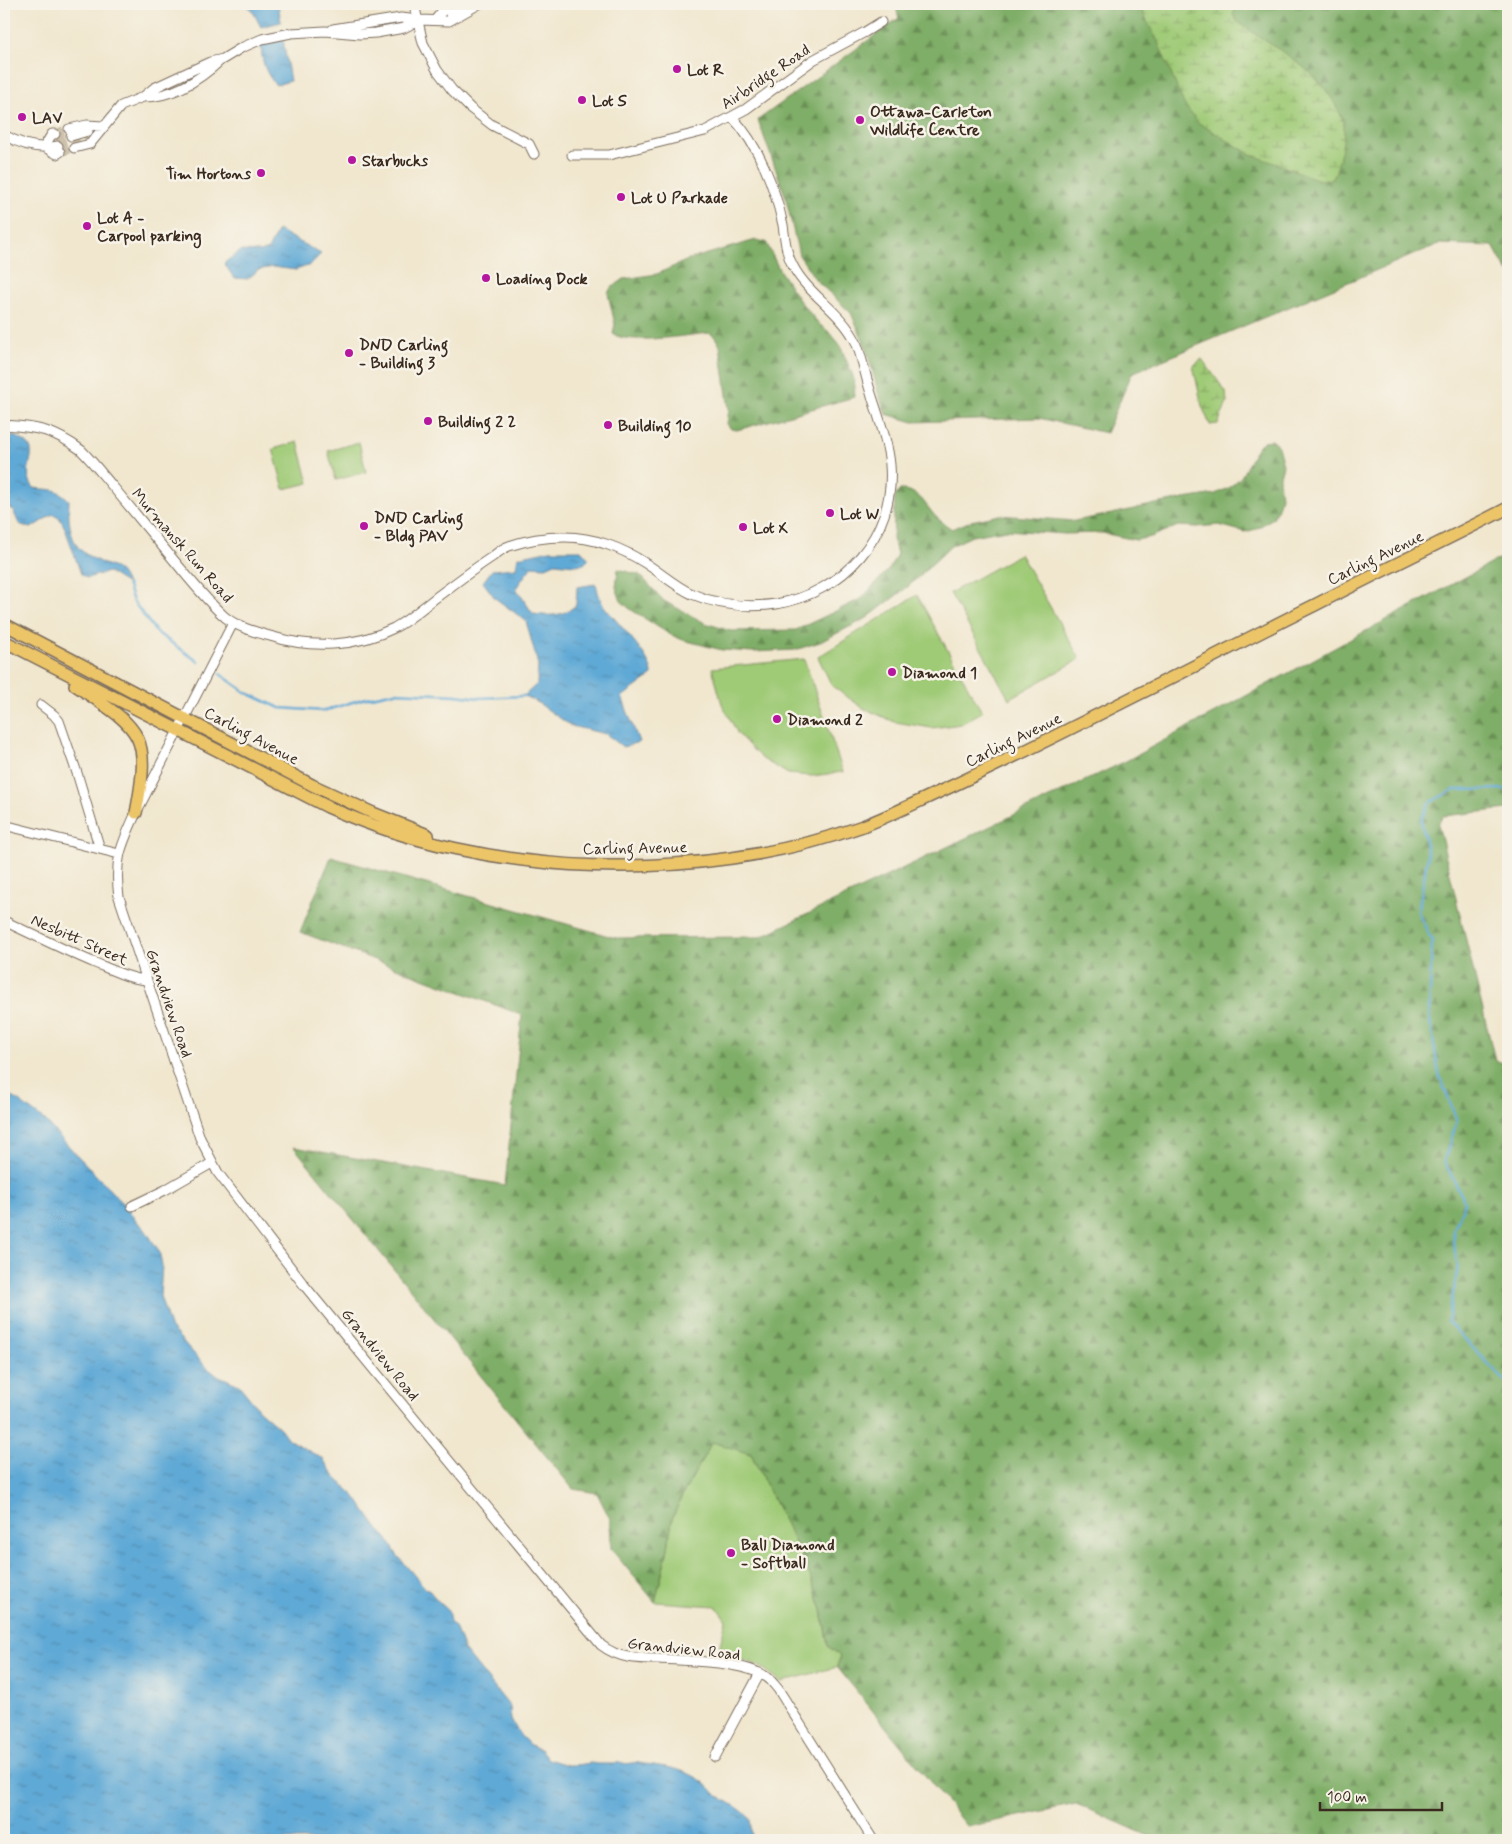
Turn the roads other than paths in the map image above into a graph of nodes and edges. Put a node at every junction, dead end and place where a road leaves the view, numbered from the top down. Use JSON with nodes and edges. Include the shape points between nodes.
{"nodes":[{"id":1,"x":414,"y":4,"type":"edge"},
{"id":2,"x":453,"y":4,"type":"edge"},
{"id":3,"x":467,"y":4,"type":"edge"},
{"id":4,"x":479,"y":4,"type":"edge"},
{"id":5,"x":419,"y":20,"type":"junction"},
{"id":6,"x":436,"y":20,"type":"junction"},
{"id":7,"x":880,"y":22,"type":"dead end"},
{"id":8,"x":732,"y":117,"type":"junction"},
{"id":9,"x":103,"y":126,"type":"junction"},
{"id":10,"x":70,"y":133,"type":"tunnel mouth"},
{"id":11,"x":4,"y":135,"type":"edge"},
{"id":12,"x":44,"y":147,"type":"junction"},
{"id":13,"x":74,"y":148,"type":"tunnel mouth"},
{"id":14,"x":534,"y":154,"type":"dead end"},
{"id":15,"x":572,"y":155,"type":"dead end"},
{"id":16,"x":4,"y":425,"type":"edge"},
{"id":17,"x":1508,"y":508,"type":"edge"},
{"id":18,"x":233,"y":623,"type":"junction"},
{"id":19,"x":4,"y":624,"type":"edge"},
{"id":20,"x":4,"y":641,"type":"edge"},
{"id":21,"x":30,"y":655,"type":"junction"},
{"id":22,"x":41,"y":705,"type":"dead end"},
{"id":23,"x":185,"y":718,"type":"junction"},
{"id":24,"x":177,"y":731,"type":"junction"},
{"id":25,"x":136,"y":814,"type":"junction"},
{"id":26,"x":4,"y":825,"type":"edge"},
{"id":27,"x":100,"y":849,"type":"junction"},
{"id":28,"x":119,"y":854,"type":"junction"},
{"id":29,"x":495,"y":855,"type":"junction"},
{"id":30,"x":4,"y":921,"type":"edge"},
{"id":31,"x":146,"y":980,"type":"junction"},
{"id":32,"x":212,"y":1162,"type":"junction"},
{"id":33,"x":132,"y":1206,"type":"dead end"},
{"id":34,"x":760,"y":1673,"type":"junction"},
{"id":35,"x":715,"y":1757,"type":"dead end"},
{"id":36,"x":873,"y":1840,"type":"edge"}],
"edges":[{"from":1,"to":5,"type":"street"},
{"from":2,"to":6,"type":"street","via":[[444,9]]},
{"from":3,"to":6,"type":"street"},
{"from":4,"to":6,"type":"street","via":[[448,21]]},
{"from":5,"to":6,"type":"street"},
{"from":5,"to":9,"type":"street","via":[[404,28],[376,33],[325,31],[262,39],[121,106]]},
{"from":5,"to":14,"type":"street","via":[[419,31],[427,52],[452,90],[492,125],[529,144]]},
{"from":7,"to":8,"type":"street","name":"Airbridge Road","via":[[813,60]]},
{"from":8,"to":15,"type":"street","name":"Airbridge Road","via":[[705,131],[616,153]]},
{"from":8,"to":18,"type":"street","name":"Murmansk Run Road","via":[[744,129],[775,196],[793,267],[840,319],[855,342],[889,456],[886,513],[871,544],[854,565],[833,582],[793,600],[764,606],[739,606],[693,594],[622,550],[592,539],[564,537],[508,546],[403,622],[367,638],[336,644],[297,643]]},
{"from":9,"to":10,"type":"street"},
{"from":9,"to":13,"type":"street","via":[[90,144]]},
{"from":11,"to":12,"type":"street","via":[[18,143]]},
{"from":12,"to":12,"type":"street","via":[[57,154],[57,143]]},
{"from":16,"to":18,"type":"street","name":"Murmansk Run Road","via":[[31,426],[57,434],[81,450],[196,586]]},
{"from":17,"to":29,"type":"main road","name":"Carling Avenue","via":[[992,768],[865,825],[818,840],[755,854],[651,866],[573,864]]},
{"from":18,"to":23,"type":"street","name":"Grandview Road"},
{"from":19,"to":23,"type":"main road","name":"Carling Avenue"},
{"from":20,"to":21,"type":"main road","name":"Carling Avenue"},
{"from":21,"to":24,"type":"main road","name":"Carling Avenue"},
{"from":21,"to":25,"type":"main road","via":[[120,715],[134,732],[143,761]]},
{"from":22,"to":27,"type":"street","via":[[59,721]]},
{"from":23,"to":24,"type":"street","name":"Grandview Road"},
{"from":23,"to":29,"type":"main road","name":"Carling Avenue","via":[[360,807],[426,834]]},
{"from":24,"to":25,"type":"street","name":"Grandview Road"},
{"from":24,"to":29,"type":"main road","name":"Carling Avenue","via":[[356,819],[460,850]]},
{"from":25,"to":28,"type":"street","name":"Grandview Road"},
{"from":26,"to":27,"type":"street"},
{"from":27,"to":28,"type":"street"},
{"from":28,"to":31,"type":"street","name":"Grandview Road","via":[[119,897]]},
{"from":30,"to":31,"type":"street","name":"Nesbitt Street","via":[[132,978]]},
{"from":31,"to":32,"type":"street","name":"Grandview Road","via":[[200,1138]]},
{"from":32,"to":33,"type":"street"},
{"from":32,"to":34,"type":"street","name":"Grandview Road","via":[[229,1189],[304,1285],[602,1645],[621,1656],[698,1661],[737,1666]]},
{"from":34,"to":35,"type":"street"},
{"from":34,"to":36,"type":"street","name":"Grandview Road","via":[[778,1689]]}]}
